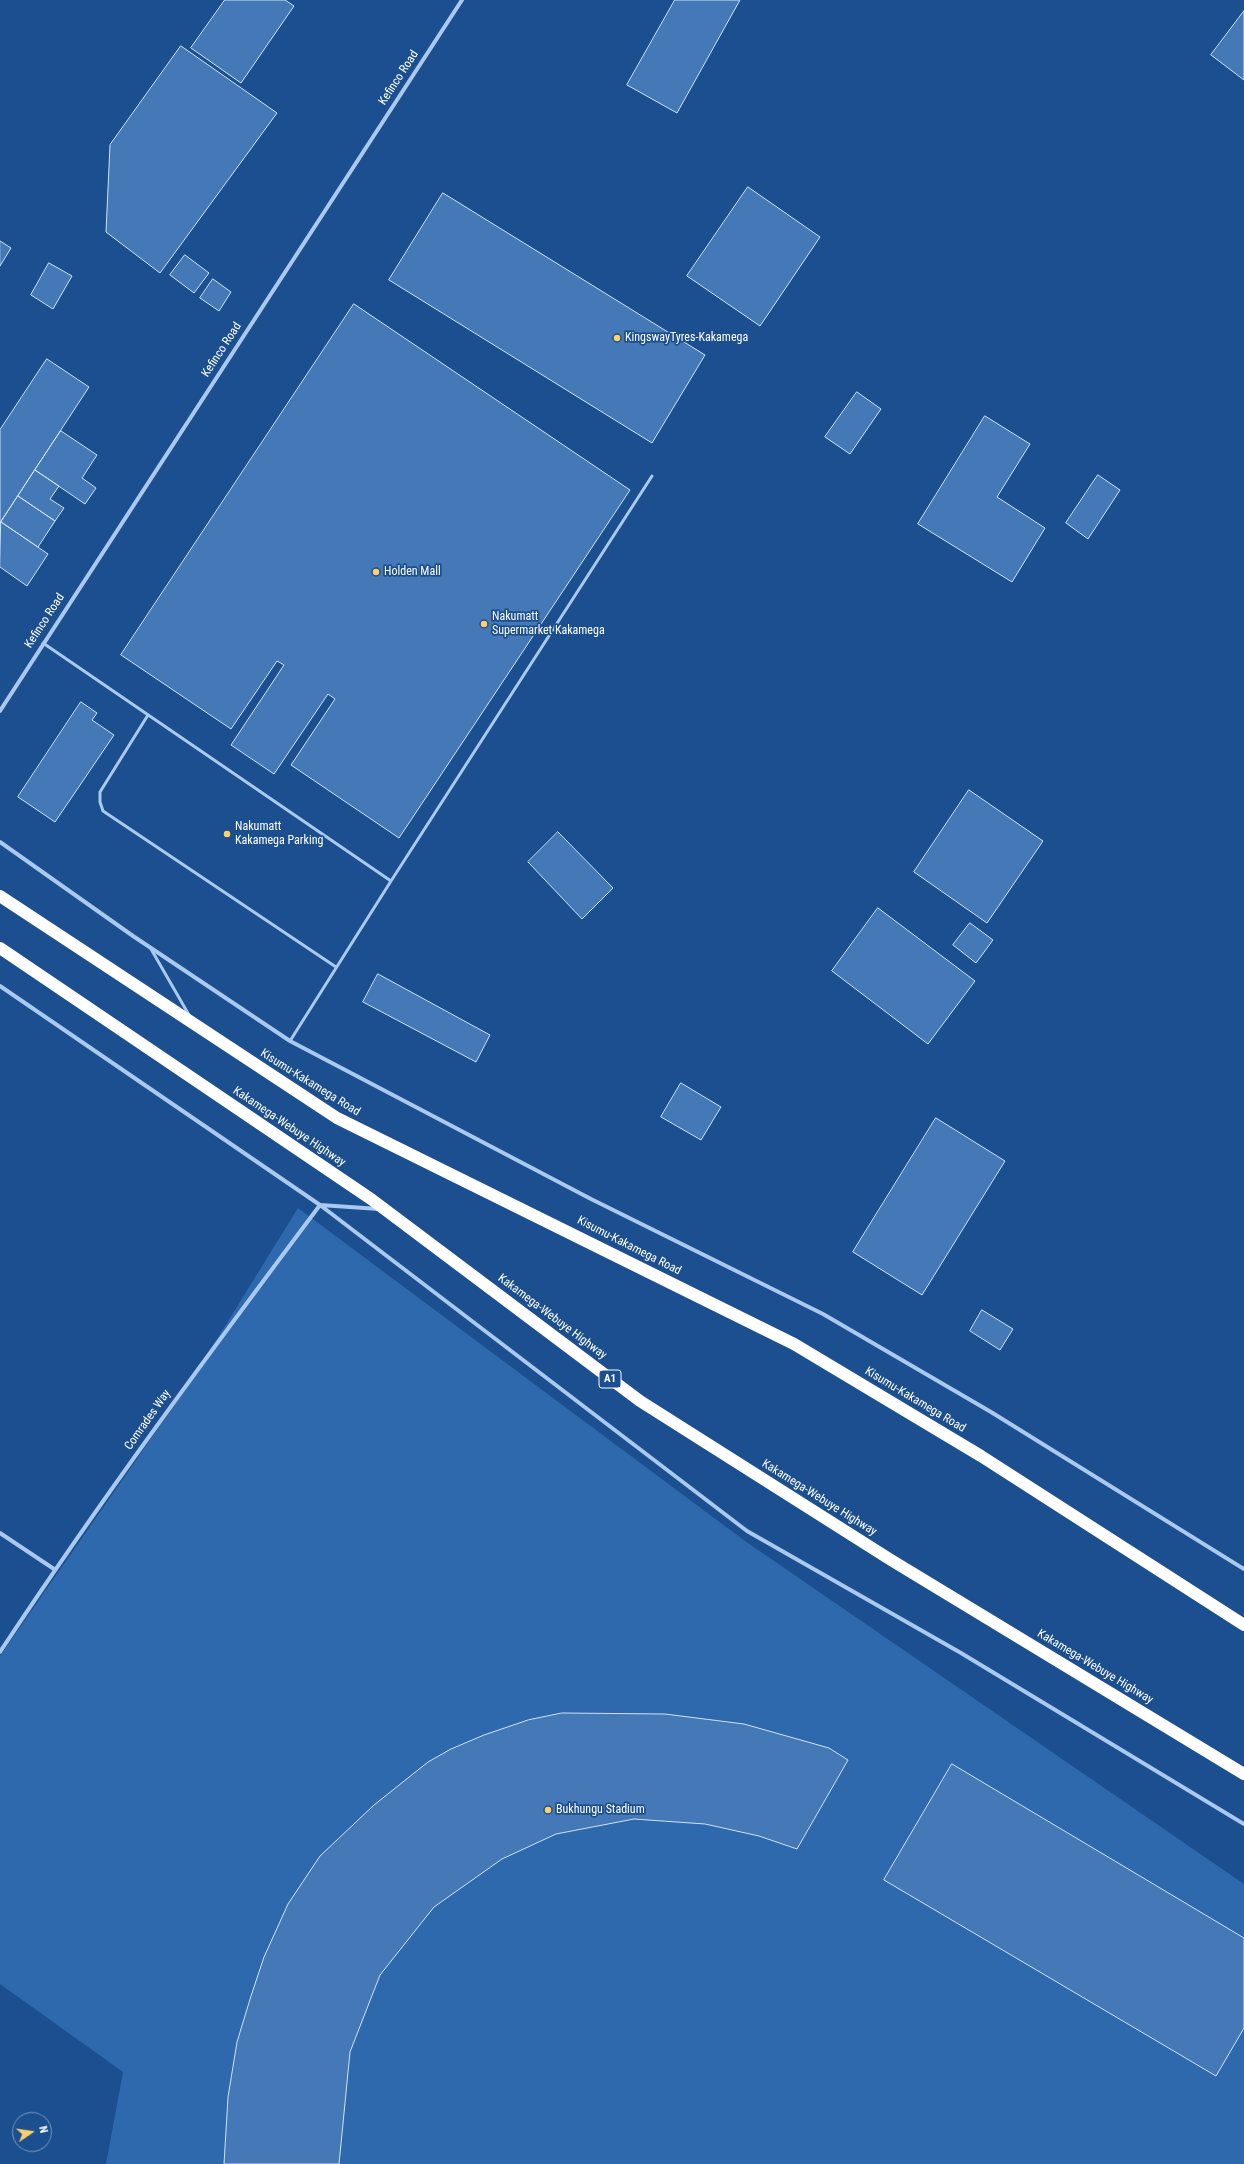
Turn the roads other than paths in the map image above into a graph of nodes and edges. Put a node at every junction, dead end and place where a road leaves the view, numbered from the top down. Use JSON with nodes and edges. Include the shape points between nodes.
{"nodes":[{"id":1,"x":462,"y":0,"type":"edge"},
{"id":2,"x":652,"y":476,"type":"dead end"},
{"id":3,"x":43,"y":643,"type":"junction"},
{"id":4,"x":0,"y":711,"type":"edge"},
{"id":5,"x":148,"y":715,"type":"junction"},
{"id":6,"x":0,"y":842,"type":"edge"},
{"id":7,"x":391,"y":881,"type":"junction"},
{"id":8,"x":0,"y":896,"type":"edge"},
{"id":9,"x":150,"y":947,"type":"junction"},
{"id":10,"x":0,"y":948,"type":"edge"},
{"id":11,"x":336,"y":967,"type":"junction"},
{"id":12,"x":0,"y":986,"type":"edge"},
{"id":13,"x":195,"y":1025,"type":"junction"},
{"id":14,"x":290,"y":1041,"type":"junction"},
{"id":15,"x":320,"y":1205,"type":"junction"},
{"id":16,"x":384,"y":1209,"type":"junction"},
{"id":17,"x":0,"y":1533,"type":"edge"},
{"id":18,"x":54,"y":1569,"type":"junction"},
{"id":19,"x":1244,"y":1569,"type":"edge"},
{"id":20,"x":1244,"y":1625,"type":"edge"},
{"id":21,"x":0,"y":1652,"type":"edge"},
{"id":22,"x":1244,"y":1774,"type":"edge"},
{"id":23,"x":1244,"y":1824,"type":"edge"}],
"edges":[{"from":1,"to":3,"type":"street","name":"Kefinco Road"},
{"from":2,"to":7,"type":"lane"},
{"from":3,"to":4,"type":"street","name":"Kefinco Road"},
{"from":3,"to":5,"type":"lane"},
{"from":5,"to":7,"type":"lane"},
{"from":5,"to":11,"type":"lane","via":[[100,792],[103,811]]},
{"from":6,"to":9,"type":"street"},
{"from":7,"to":11,"type":"lane"},
{"from":8,"to":13,"type":"highway","name":"Kisumu-Kakamega Road"},
{"from":9,"to":13,"type":"lane"},
{"from":9,"to":14,"type":"street"},
{"from":10,"to":16,"type":"highway","name":"Kakamega-Webuye Highway","number":"A1"},
{"from":11,"to":14,"type":"lane"},
{"from":12,"to":15,"type":"street"},
{"from":13,"to":20,"type":"highway","name":"Kisumu-Kakamega Road","via":[[336,1118],[794,1344],[981,1456]]},
{"from":14,"to":19,"type":"street","via":[[592,1199],[823,1314],[991,1412]]},
{"from":15,"to":16,"type":"street"},
{"from":15,"to":18,"type":"street","name":"Comrades Way","via":[[193,1374]]},
{"from":15,"to":23,"type":"street","via":[[747,1531],[961,1653]]},
{"from":16,"to":22,"type":"highway","name":"Kakamega-Webuye Highway","number":"A1","via":[[640,1401],[891,1560]]},
{"from":17,"to":18,"type":"street"},
{"from":18,"to":21,"type":"street","name":"Comrades Way"}]}
